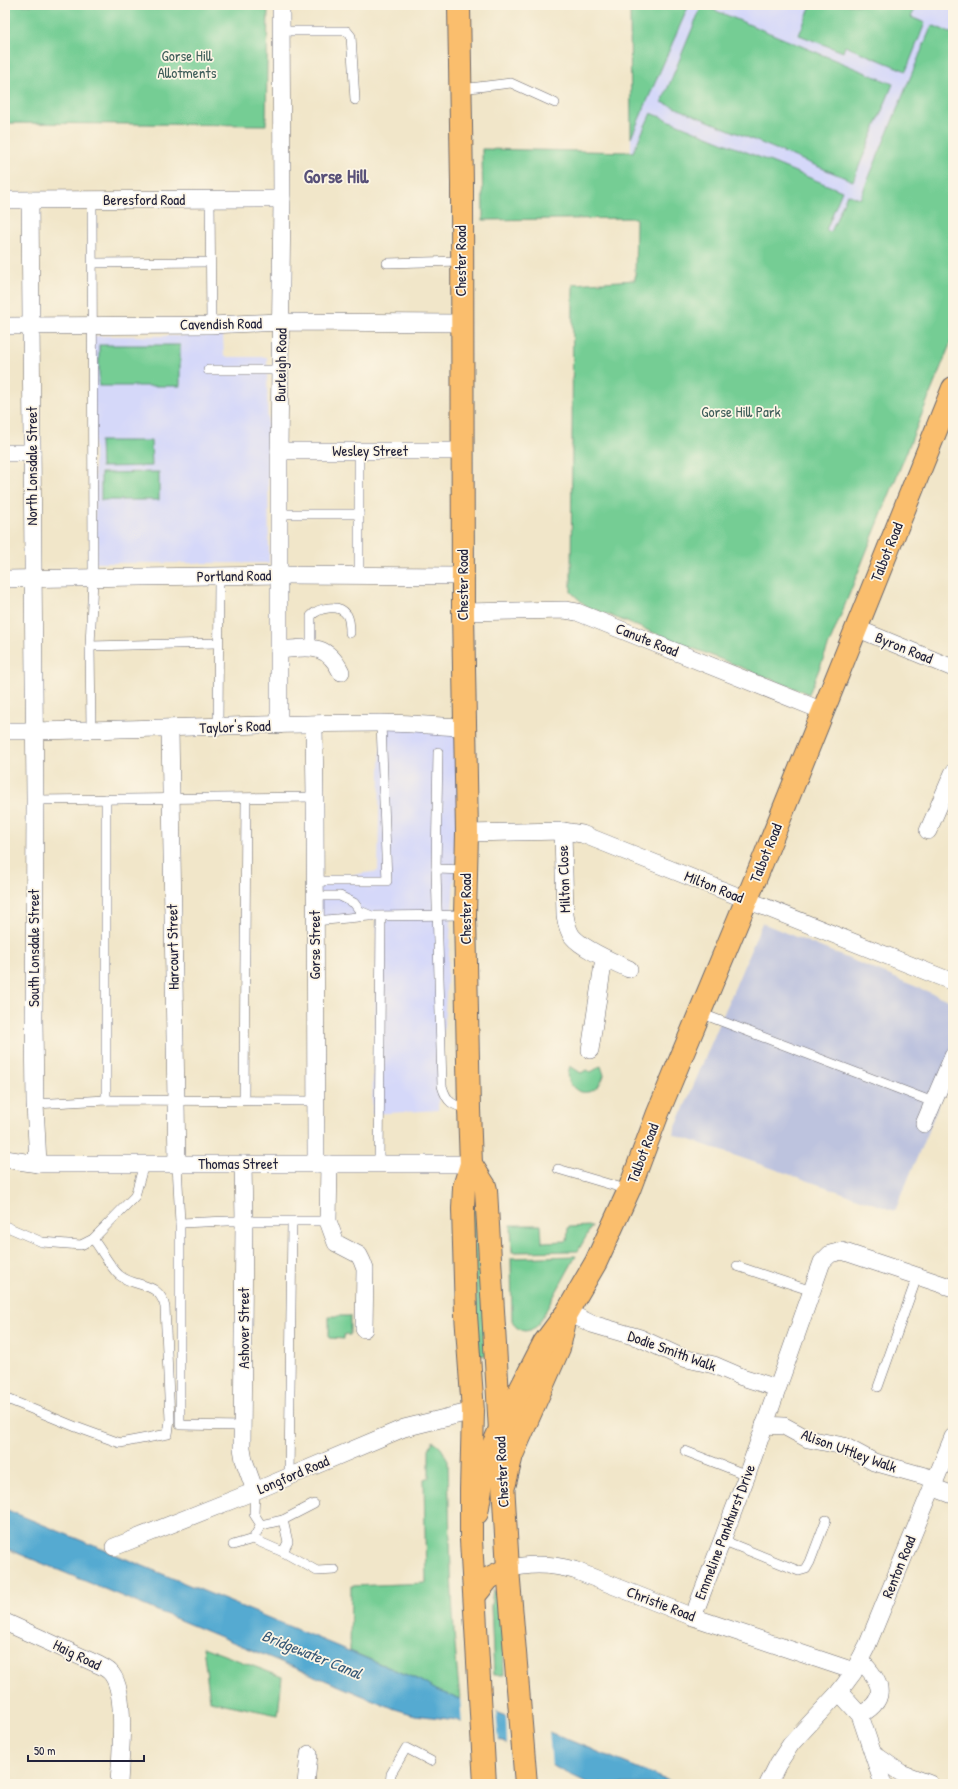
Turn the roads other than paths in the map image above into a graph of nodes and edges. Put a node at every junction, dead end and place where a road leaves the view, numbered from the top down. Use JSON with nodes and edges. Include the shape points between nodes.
{"nodes":[{"id":1,"x":281,"y":5,"type":"edge"},
{"id":2,"x":459,"y":5,"type":"edge"},
{"id":3,"x":280,"y":30,"type":"junction"},
{"id":4,"x":460,"y":88,"type":"junction"},
{"id":5,"x":355,"y":100,"type":"dead end"},
{"id":6,"x":555,"y":104,"type":"dead end"},
{"id":7,"x":210,"y":199,"type":"junction"},
{"id":8,"x":282,"y":199,"type":"junction"},
{"id":9,"x":5,"y":200,"type":"edge"},
{"id":10,"x":30,"y":200,"type":"junction"},
{"id":11,"x":92,"y":200,"type":"junction"},
{"id":12,"x":461,"y":261,"type":"junction"},
{"id":13,"x":93,"y":262,"type":"junction"},
{"id":14,"x":210,"y":262,"type":"junction"},
{"id":15,"x":387,"y":263,"type":"dead end"},
{"id":16,"x":282,"y":322,"type":"junction"},
{"id":17,"x":461,"y":323,"type":"junction"},
{"id":18,"x":92,"y":325,"type":"junction"},
{"id":19,"x":211,"y":325,"type":"junction"},
{"id":20,"x":5,"y":326,"type":"edge"},
{"id":21,"x":31,"y":326,"type":"junction"},
{"id":22,"x":208,"y":370,"type":"dead end"},
{"id":23,"x":281,"y":370,"type":"junction"},
{"id":24,"x":953,"y":388,"type":"edge"},
{"id":25,"x":359,"y":450,"type":"junction"},
{"id":26,"x":462,"y":450,"type":"junction"},
{"id":27,"x":279,"y":451,"type":"junction"},
{"id":28,"x":5,"y":453,"type":"edge"},
{"id":29,"x":32,"y":453,"type":"junction"},
{"id":30,"x":280,"y":514,"type":"junction"},
{"id":31,"x":359,"y":514,"type":"junction"},
{"id":32,"x":280,"y":575,"type":"junction"},
{"id":33,"x":359,"y":575,"type":"junction"},
{"id":34,"x":463,"y":576,"type":"junction"},
{"id":35,"x":219,"y":577,"type":"junction"},
{"id":36,"x":32,"y":578,"type":"junction"},
{"id":37,"x":5,"y":579,"type":"edge"},
{"id":38,"x":93,"y":579,"type":"junction"},
{"id":39,"x":463,"y":612,"type":"junction"},
{"id":40,"x":856,"y":628,"type":"junction"},
{"id":41,"x":350,"y":633,"type":"dead end"},
{"id":42,"x":217,"y":643,"type":"junction"},
{"id":43,"x":90,"y":646,"type":"junction"},
{"id":44,"x":311,"y":648,"type":"junction"},
{"id":45,"x":279,"y":650,"type":"junction"},
{"id":46,"x":953,"y":668,"type":"edge"},
{"id":47,"x":341,"y":672,"type":"dead end"},
{"id":48,"x":823,"y":711,"type":"junction"},
{"id":49,"x":381,"y":723,"type":"junction"},
{"id":50,"x":280,"y":725,"type":"junction"},
{"id":51,"x":314,"y":725,"type":"junction"},
{"id":52,"x":218,"y":727,"type":"junction"},
{"id":53,"x":465,"y":727,"type":"junction"},
{"id":54,"x":91,"y":729,"type":"junction"},
{"id":55,"x":170,"y":729,"type":"junction"},
{"id":56,"x":5,"y":731,"type":"edge"},
{"id":57,"x":34,"y":731,"type":"junction"},
{"id":58,"x":438,"y":752,"type":"dead end"},
{"id":59,"x":953,"y":773,"type":"edge"},
{"id":60,"x":315,"y":797,"type":"junction"},
{"id":61,"x":106,"y":799,"type":"junction"},
{"id":62,"x":171,"y":799,"type":"junction"},
{"id":63,"x":246,"y":799,"type":"junction"},
{"id":64,"x":35,"y":800,"type":"junction"},
{"id":65,"x":563,"y":831,"type":"junction"},
{"id":66,"x":928,"y":831,"type":"dead end"},
{"id":67,"x":467,"y":833,"type":"junction"},
{"id":68,"x":436,"y":869,"type":"junction"},
{"id":69,"x":466,"y":870,"type":"junction"},
{"id":70,"x":315,"y":889,"type":"junction"},
{"id":71,"x":746,"y":901,"type":"junction"},
{"id":72,"x":465,"y":915,"type":"junction"},
{"id":73,"x":376,"y":916,"type":"junction"},
{"id":74,"x":438,"y":916,"type":"junction"},
{"id":75,"x":315,"y":921,"type":"junction"},
{"id":76,"x":604,"y":958,"type":"junction"},
{"id":77,"x":629,"y":968,"type":"dead end"},
{"id":78,"x":953,"y":982,"type":"edge"},
{"id":79,"x":700,"y":1013,"type":"junction"},
{"id":80,"x":590,"y":1050,"type":"dead end"},
{"id":81,"x":953,"y":1056,"type":"edge"},
{"id":82,"x":106,"y":1100,"type":"junction"},
{"id":83,"x":244,"y":1100,"type":"junction"},
{"id":84,"x":316,"y":1100,"type":"junction"},
{"id":85,"x":175,"y":1102,"type":"junction"},
{"id":86,"x":933,"y":1102,"type":"junction"},
{"id":87,"x":35,"y":1104,"type":"junction"},
{"id":88,"x":468,"y":1109,"type":"junction"},
{"id":89,"x":924,"y":1124,"type":"dead end"},
{"id":90,"x":5,"y":1159,"type":"edge"},
{"id":91,"x":38,"y":1164,"type":"junction"},
{"id":92,"x":144,"y":1164,"type":"junction"},
{"id":93,"x":177,"y":1164,"type":"junction"},
{"id":94,"x":243,"y":1164,"type":"junction"},
{"id":95,"x":322,"y":1164,"type":"junction"},
{"id":96,"x":379,"y":1164,"type":"junction"},
{"id":97,"x":471,"y":1164,"type":"junction"},
{"id":98,"x":558,"y":1169,"type":"dead end"},
{"id":99,"x":629,"y":1190,"type":"junction"},
{"id":100,"x":244,"y":1221,"type":"junction"},
{"id":101,"x":328,"y":1221,"type":"junction"},
{"id":102,"x":292,"y":1222,"type":"junction"},
{"id":103,"x":180,"y":1223,"type":"junction"},
{"id":104,"x":5,"y":1226,"type":"edge"},
{"id":105,"x":93,"y":1239,"type":"junction"},
{"id":106,"x":737,"y":1266,"type":"dead end"},
{"id":107,"x":917,"y":1277,"type":"junction"},
{"id":108,"x":953,"y":1288,"type":"edge"},
{"id":109,"x":812,"y":1291,"type":"junction"},
{"id":110,"x":567,"y":1312,"type":"junction"},
{"id":111,"x":364,"y":1329,"type":"dead end"},
{"id":112,"x":878,"y":1387,"type":"dead end"},
{"id":113,"x":777,"y":1388,"type":"junction"},
{"id":114,"x":497,"y":1392,"type":"junction"},
{"id":115,"x":5,"y":1398,"type":"edge"},
{"id":116,"x":474,"y":1411,"type":"junction"},
{"id":117,"x":764,"y":1425,"type":"junction"},
{"id":118,"x":243,"y":1426,"type":"junction"},
{"id":119,"x":500,"y":1429,"type":"junction"},
{"id":120,"x":953,"y":1437,"type":"edge"},
{"id":121,"x":685,"y":1451,"type":"dead end"},
{"id":122,"x":747,"y":1475,"type":"junction"},
{"id":123,"x":289,"y":1477,"type":"junction"},
{"id":124,"x":933,"y":1483,"type":"junction"},
{"id":125,"x":255,"y":1491,"type":"junction"},
{"id":126,"x":503,"y":1491,"type":"junction"},
{"id":127,"x":953,"y":1495,"type":"edge"},
{"id":128,"x":314,"y":1504,"type":"dead end"},
{"id":129,"x":283,"y":1520,"type":"junction"},
{"id":130,"x":826,"y":1520,"type":"dead end"},
{"id":131,"x":261,"y":1525,"type":"junction"},
{"id":132,"x":253,"y":1539,"type":"junction"},
{"id":133,"x":471,"y":1540,"type":"junction"},
{"id":134,"x":722,"y":1540,"type":"junction"},
{"id":135,"x":233,"y":1545,"type":"dead end"},
{"id":136,"x":114,"y":1547,"type":"dead end"},
{"id":137,"x":283,"y":1552,"type":"junction"},
{"id":138,"x":508,"y":1569,"type":"junction"},
{"id":139,"x":335,"y":1570,"type":"dead end"},
{"id":140,"x":474,"y":1595,"type":"junction"},
{"id":141,"x":693,"y":1617,"type":"junction"},
{"id":142,"x":5,"y":1622,"type":"edge"},
{"id":143,"x":856,"y":1666,"type":"junction"},
{"id":144,"x":839,"y":1692,"type":"junction"},
{"id":145,"x":860,"y":1715,"type":"junction"},
{"id":146,"x":309,"y":1754,"type":"dead end"},
{"id":147,"x":874,"y":1754,"type":"junction"},
{"id":148,"x":431,"y":1761,"type":"dead end"},
{"id":149,"x":485,"y":1776,"type":"edge"},
{"id":150,"x":526,"y":1779,"type":"edge"},
{"id":151,"x":119,"y":1784,"type":"edge"},
{"id":152,"x":306,"y":1784,"type":"edge"},
{"id":153,"x":390,"y":1784,"type":"edge"},
{"id":154,"x":768,"y":1784,"type":"edge"},
{"id":155,"x":883,"y":1784,"type":"edge"},
{"id":156,"x":930,"y":1784,"type":"edge"}],
"edges":[{"from":1,"to":3,"type":"street","name":"Burleigh Road"},
{"from":2,"to":4,"type":"main road","name":"Chester Road"},
{"from":3,"to":5,"type":"lane","via":[[347,31],[351,36]]},
{"from":3,"to":8,"type":"street","name":"Burleigh Road"},
{"from":4,"to":6,"type":"lane","via":[[511,82]]},
{"from":4,"to":12,"type":"main road","name":"Chester Road"},
{"from":7,"to":8,"type":"street","name":"Beresford Road"},
{"from":7,"to":11,"type":"street","name":"Beresford Road"},
{"from":7,"to":14,"type":"lane"},
{"from":8,"to":16,"type":"street","name":"Burleigh Road"},
{"from":9,"to":10,"type":"street","name":"Beresford Road"},
{"from":10,"to":11,"type":"street","name":"Beresford Road"},
{"from":10,"to":21,"type":"street","name":"North Lonsdale Street"},
{"from":11,"to":13,"type":"lane"},
{"from":12,"to":15,"type":"lane"},
{"from":12,"to":17,"type":"main road","name":"Chester Road"},
{"from":13,"to":14,"type":"lane"},
{"from":13,"to":18,"type":"lane"},
{"from":14,"to":19,"type":"lane"},
{"from":16,"to":17,"type":"street","name":"Cavendish Road"},
{"from":16,"to":19,"type":"street","name":"Cavendish Road"},
{"from":16,"to":23,"type":"street","name":"Burleigh Road"},
{"from":17,"to":26,"type":"main road","name":"Chester Road"},
{"from":18,"to":19,"type":"street","name":"Cavendish Road"},
{"from":18,"to":21,"type":"street","name":"Cavendish Road"},
{"from":18,"to":38,"type":"lane"},
{"from":20,"to":21,"type":"street","name":"Cavendish Road"},
{"from":21,"to":29,"type":"street","name":"North Lonsdale Street"},
{"from":22,"to":23,"type":"lane"},
{"from":23,"to":27,"type":"street","name":"Burleigh Road"},
{"from":24,"to":40,"type":"main road","name":"Talbot Road"},
{"from":25,"to":26,"type":"street","name":"Wesley Street"},
{"from":25,"to":27,"type":"street","name":"Wesley Street"},
{"from":25,"to":31,"type":"lane"},
{"from":26,"to":34,"type":"main road","name":"Chester Road"},
{"from":27,"to":30,"type":"street","name":"Burleigh Road"},
{"from":28,"to":29,"type":"street"},
{"from":29,"to":36,"type":"street","name":"North Lonsdale Street"},
{"from":30,"to":31,"type":"lane"},
{"from":30,"to":32,"type":"street","name":"Burleigh Road"},
{"from":31,"to":33,"type":"lane"},
{"from":32,"to":33,"type":"street","name":"Portland Road"},
{"from":32,"to":35,"type":"street","name":"Portland Road"},
{"from":32,"to":45,"type":"street","name":"Burleigh Road"},
{"from":33,"to":34,"type":"street","name":"Portland Road"},
{"from":34,"to":39,"type":"main road","name":"Chester Road"},
{"from":35,"to":38,"type":"street","name":"Portland Road"},
{"from":35,"to":42,"type":"lane"},
{"from":36,"to":37,"type":"street","name":"Portland Road"},
{"from":36,"to":38,"type":"street","name":"Portland Road"},
{"from":36,"to":57,"type":"street","name":"North Lonsdale Street"},
{"from":38,"to":43,"type":"lane"},
{"from":39,"to":48,"type":"street","name":"Canute Road","via":[[577,612]]},
{"from":39,"to":53,"type":"main road","name":"Chester Road"},
{"from":40,"to":46,"type":"street","name":"Byron Road"},
{"from":40,"to":48,"type":"main road","name":"Talbot Road"},
{"from":41,"to":44,"type":"lane","via":[[348,616],[344,611],[339,608],[320,609],[310,616]]},
{"from":42,"to":43,"type":"lane"},
{"from":42,"to":52,"type":"lane"},
{"from":43,"to":54,"type":"lane"},
{"from":44,"to":45,"type":"street"},
{"from":44,"to":47,"type":"street","via":[[325,651]]},
{"from":45,"to":50,"type":"street","name":"Burleigh Road"},
{"from":48,"to":71,"type":"main road","name":"Talbot Road"},
{"from":49,"to":51,"type":"street","name":"Taylor's Road"},
{"from":49,"to":53,"type":"street","name":"Taylor's Road"},
{"from":49,"to":70,"type":"lane","via":[[387,881]]},
{"from":50,"to":51,"type":"street","name":"Taylor's Road"},
{"from":50,"to":52,"type":"street","name":"Taylor's Road"},
{"from":51,"to":60,"type":"street","name":"Gorse Street"},
{"from":52,"to":55,"type":"street","name":"Taylor's Road"},
{"from":53,"to":67,"type":"main road","name":"Chester Road"},
{"from":54,"to":55,"type":"street","name":"Taylor's Road"},
{"from":54,"to":57,"type":"street","name":"Taylor's Road"},
{"from":55,"to":62,"type":"street","name":"Harcourt Street"},
{"from":56,"to":57,"type":"street","name":"Taylor's Road"},
{"from":57,"to":64,"type":"street","name":"South Lonsdale Street"},
{"from":58,"to":68,"type":"lane"},
{"from":59,"to":66,"type":"street"},
{"from":60,"to":63,"type":"lane"},
{"from":60,"to":70,"type":"street","name":"Gorse Street"},
{"from":61,"to":62,"type":"lane"},
{"from":61,"to":64,"type":"lane"},
{"from":61,"to":82,"type":"lane"},
{"from":62,"to":63,"type":"lane"},
{"from":62,"to":85,"type":"street","name":"Harcourt Street"},
{"from":63,"to":83,"type":"lane"},
{"from":64,"to":87,"type":"street","name":"South Lonsdale Street"},
{"from":65,"to":67,"type":"street","name":"Milton Road"},
{"from":65,"to":71,"type":"street","name":"Milton Road","via":[[582,834]]},
{"from":65,"to":76,"type":"street","name":"Milton Close","via":[[565,915],[568,928],[578,941]]},
{"from":67,"to":69,"type":"main road","name":"Chester Road"},
{"from":68,"to":69,"type":"lane"},
{"from":68,"to":74,"type":"lane"},
{"from":69,"to":72,"type":"main road","name":"Chester Road"},
{"from":70,"to":73,"type":"lane","via":[[340,896],[354,903],[360,911]]},
{"from":70,"to":75,"type":"street","name":"Gorse Street"},
{"from":71,"to":78,"type":"street","name":"Milton Road"},
{"from":71,"to":79,"type":"main road","name":"Talbot Road"},
{"from":72,"to":74,"type":"lane"},
{"from":72,"to":88,"type":"main road","name":"Chester Road"},
{"from":73,"to":74,"type":"lane"},
{"from":73,"to":75,"type":"lane"},
{"from":73,"to":96,"type":"lane"},
{"from":74,"to":88,"type":"lane","via":[[442,1086],[445,1098],[454,1105]]},
{"from":75,"to":84,"type":"street","name":"Gorse Street"},
{"from":76,"to":77,"type":"street","name":"Milton Close"},
{"from":76,"to":80,"type":"street"},
{"from":79,"to":86,"type":"lane"},
{"from":79,"to":99,"type":"main road","name":"Talbot Road"},
{"from":81,"to":86,"type":"street"},
{"from":82,"to":85,"type":"lane"},
{"from":82,"to":87,"type":"lane"},
{"from":83,"to":84,"type":"lane"},
{"from":83,"to":85,"type":"lane"},
{"from":84,"to":95,"type":"street","name":"Gorse Street"},
{"from":85,"to":93,"type":"street","name":"Harcourt Street"},
{"from":86,"to":89,"type":"street"},
{"from":87,"to":91,"type":"street","name":"South Lonsdale Street"},
{"from":88,"to":97,"type":"main road","name":"Chester Road"},
{"from":90,"to":91,"type":"street","name":"Thomas Street"},
{"from":91,"to":92,"type":"street","name":"Thomas Street"},
{"from":92,"to":93,"type":"street","name":"Thomas Street"},
{"from":92,"to":105,"type":"lane","via":[[135,1196]]},
{"from":93,"to":94,"type":"street","name":"Thomas Street"},
{"from":93,"to":103,"type":"lane"},
{"from":94,"to":95,"type":"street","name":"Thomas Street"},
{"from":94,"to":100,"type":"street","name":"Ashover Street"},
{"from":95,"to":96,"type":"street","name":"Thomas Street"},
{"from":95,"to":101,"type":"street","name":"Gorse Street"},
{"from":96,"to":97,"type":"street","name":"Thomas Street"},
{"from":97,"to":114,"type":"main road","name":"Chester Road","via":[[486,1190]]},
{"from":97,"to":116,"type":"main road","name":"Chester Road","via":[[464,1187],[463,1209],[466,1316]]},
{"from":98,"to":99,"type":"lane"},
{"from":99,"to":110,"type":"main road","name":"Talbot Road","via":[[596,1262]]},
{"from":100,"to":102,"type":"lane"},
{"from":100,"to":103,"type":"lane"},
{"from":100,"to":118,"type":"street","name":"Ashover Street"},
{"from":101,"to":102,"type":"lane"},
{"from":101,"to":111,"type":"street","via":[[336,1243],[359,1255],[365,1269]]},
{"from":102,"to":123,"type":"lane"},
{"from":103,"to":118,"type":"lane","via":[[180,1425]]},
{"from":104,"to":105,"type":"lane","via":[[42,1242],[81,1245]]},
{"from":105,"to":115,"type":"lane","via":[[119,1274],[153,1288],[163,1300],[170,1420],[168,1434],[120,1443]]},
{"from":106,"to":109,"type":"lane"},
{"from":107,"to":108,"type":"street","name":"Emmeline Pankhurst Drive"},
{"from":107,"to":109,"type":"street","name":"Emmeline Pankhurst Drive","via":[[842,1251],[830,1254],[822,1262]]},
{"from":107,"to":112,"type":"lane"},
{"from":109,"to":113,"type":"street","name":"Emmeline Pankhurst Drive"},
{"from":110,"to":113,"type":"street","name":"Dodie Smith Walk","via":[[592,1324],[640,1338],[683,1358],[714,1365]]},
{"from":110,"to":119,"type":"main road","name":"Talbot Road","via":[[544,1343]]},
{"from":110,"to":126,"type":"main road","name":"Talbot Road","via":[[559,1348],[512,1455]]},
{"from":113,"to":117,"type":"street","name":"Emmeline Pankhurst Drive"},
{"from":114,"to":116,"type":"main road"},
{"from":114,"to":119,"type":"main road","name":"Chester Road"},
{"from":116,"to":123,"type":"street","name":"Longford Road","via":[[404,1428]]},
{"from":116,"to":133,"type":"main road","name":"Chester Road"},
{"from":117,"to":122,"type":"street","name":"Emmeline Pankhurst Drive"},
{"from":117,"to":124,"type":"street","name":"Alison Uttley Walk","via":[[784,1426],[808,1438],[844,1446],[874,1462]]},
{"from":118,"to":125,"type":"street","name":"Ashover Street","via":[[244,1460]]},
{"from":119,"to":126,"type":"main road","name":"Chester Road"},
{"from":119,"to":133,"type":"main road","name":"Talbot Road","via":[[485,1464]]},
{"from":120,"to":124,"type":"street","name":"Renton Road"},
{"from":121,"to":122,"type":"lane"},
{"from":122,"to":134,"type":"street","name":"Emmeline Pankhurst Drive"},
{"from":123,"to":125,"type":"street","name":"Longford Road"},
{"from":124,"to":127,"type":"street","name":"Alison Uttley Walk"},
{"from":124,"to":143,"type":"street","name":"Renton Road","via":[[867,1646]]},
{"from":125,"to":131,"type":"lane","via":[[254,1514]]},
{"from":125,"to":136,"type":"street","name":"Longford Road"},
{"from":126,"to":138,"type":"main road","name":"Chester Road"},
{"from":128,"to":129,"type":"lane"},
{"from":129,"to":131,"type":"lane"},
{"from":129,"to":137,"type":"lane","via":[[288,1542]]},
{"from":130,"to":134,"type":"lane","via":[[810,1562],[806,1569],[799,1571]]},
{"from":131,"to":132,"type":"lane"},
{"from":132,"to":135,"type":"lane"},
{"from":132,"to":137,"type":"lane"},
{"from":133,"to":140,"type":"main road","name":"Chester Road"},
{"from":134,"to":141,"type":"street","name":"Emmeline Pankhurst Drive"},
{"from":137,"to":139,"type":"lane","via":[[317,1571]]},
{"from":138,"to":140,"type":"main road","name":"Christie Road","via":[[489,1578]]},
{"from":138,"to":141,"type":"street","name":"Christie Road","via":[[534,1564],[558,1566]]},
{"from":138,"to":150,"type":"main road","name":"Chester Road"},
{"from":140,"to":149,"type":"main road","name":"Chester Road"},
{"from":141,"to":143,"type":"street","name":"Christie Road","via":[[845,1668]]},
{"from":142,"to":151,"type":"street","name":"Haig Road","via":[[100,1665],[110,1672],[117,1683],[121,1710]]},
{"from":143,"to":144,"type":"street","name":"Renton Road"},
{"from":143,"to":145,"type":"street","via":[[871,1671],[880,1691],[873,1707]]},
{"from":144,"to":145,"type":"street"},
{"from":144,"to":154,"type":"street","name":"Renton Road","via":[[791,1744]]},
{"from":145,"to":147,"type":"street"},
{"from":146,"to":152,"type":"street"},
{"from":147,"to":155,"type":"street"},
{"from":147,"to":156,"type":"street","via":[[901,1773]]},
{"from":148,"to":153,"type":"lane","via":[[406,1748],[391,1774]]}]}
